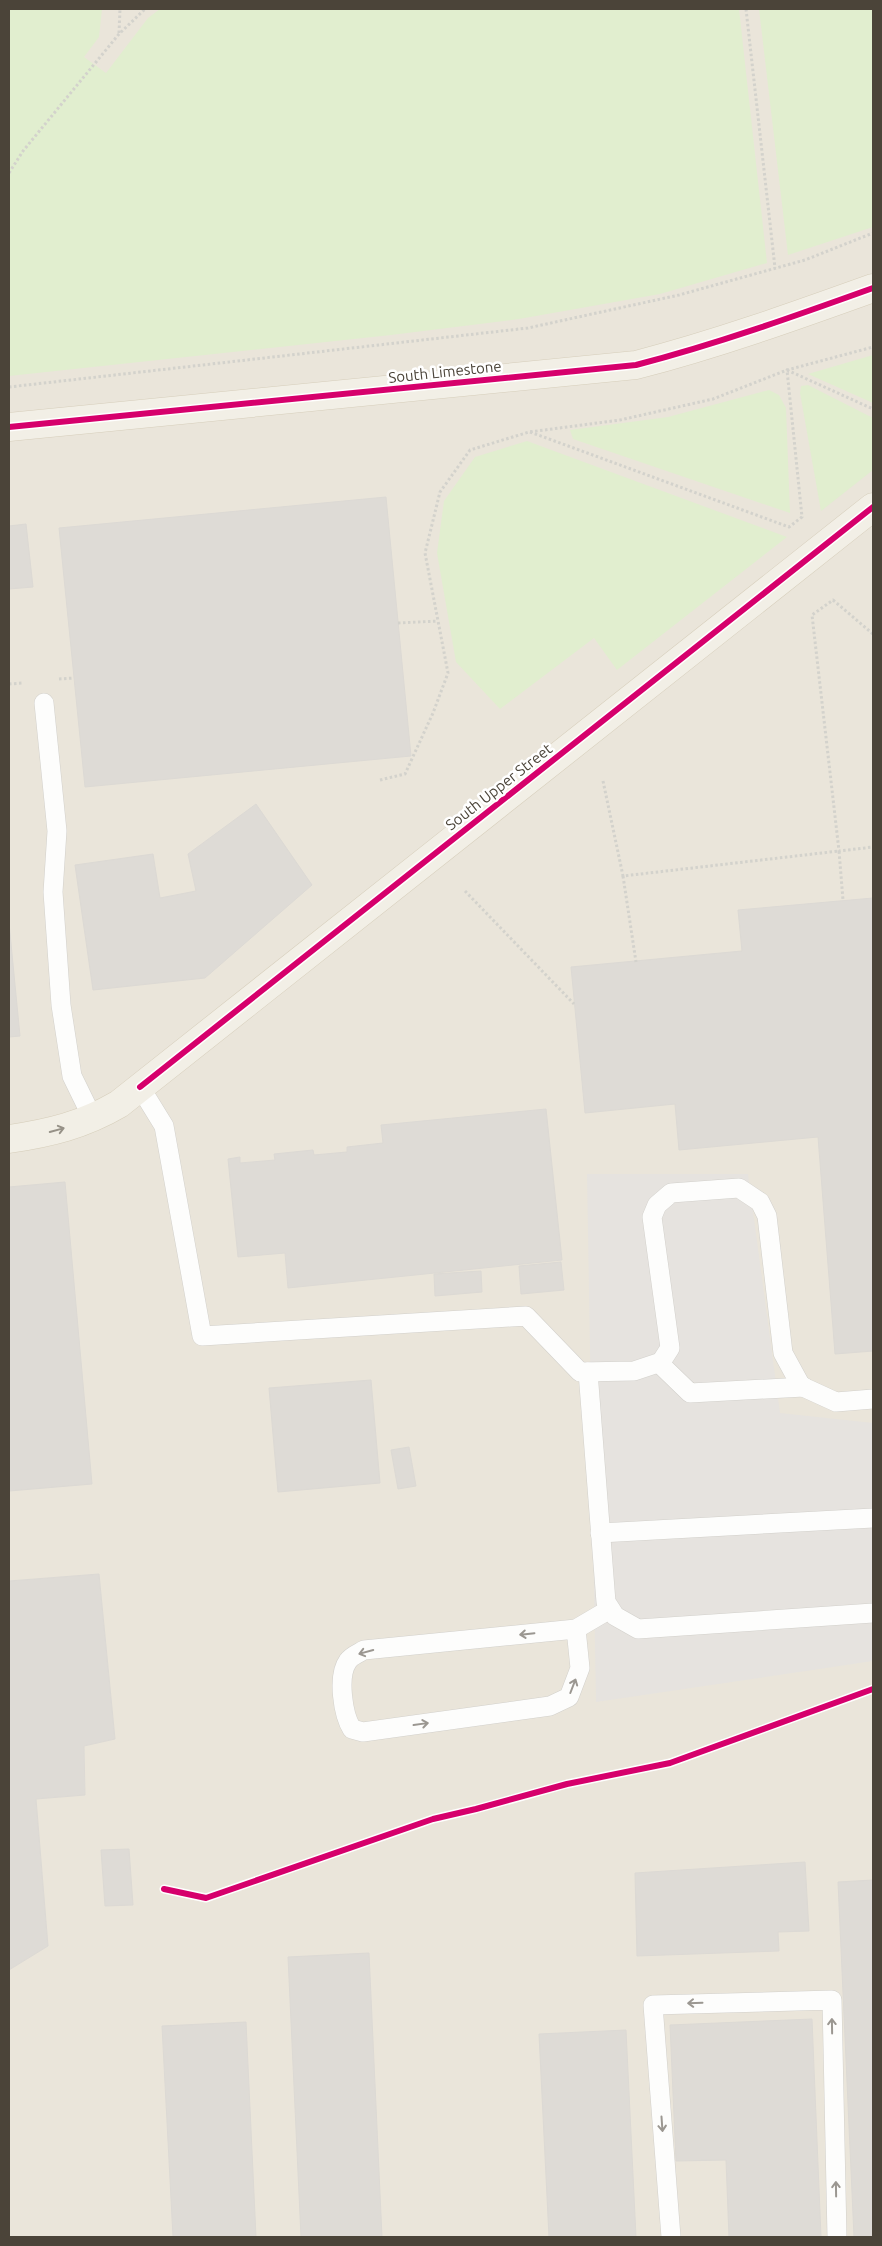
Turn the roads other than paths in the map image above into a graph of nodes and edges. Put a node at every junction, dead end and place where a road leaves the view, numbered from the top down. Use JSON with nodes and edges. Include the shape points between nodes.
{"nodes":[{"id":1,"x":873,"y":288,"type":"edge"},
{"id":2,"x":9,"y":427,"type":"edge"},
{"id":3,"x":873,"y":507,"type":"edge"},
{"id":4,"x":44,"y":703,"type":"dead end"},
{"id":5,"x":140,"y":1087,"type":"junction"},
{"id":6,"x":93,"y":1119,"type":"junction"},
{"id":7,"x":9,"y":1139,"type":"edge"},
{"id":8,"x":659,"y":1363,"type":"junction"},
{"id":9,"x":588,"y":1372,"type":"junction"},
{"id":10,"x":804,"y":1387,"type":"junction"},
{"id":11,"x":873,"y":1399,"type":"edge"},
{"id":12,"x":873,"y":1518,"type":"edge"},
{"id":13,"x":600,"y":1533,"type":"junction"},
{"id":14,"x":610,"y":1609,"type":"junction"},
{"id":15,"x":873,"y":1613,"type":"edge"},
{"id":16,"x":576,"y":1629,"type":"junction"},
{"id":17,"x":671,"y":2237,"type":"edge"},
{"id":18,"x":837,"y":2237,"type":"edge"}],
"edges":[{"from":1,"to":2,"type":"main road","name":"South Limestone","via":[[781,321],[636,365]]},
{"from":3,"to":5,"type":"main road","name":"South Upper Street"},
{"from":4,"to":6,"type":"lane","via":[[57,831],[54,892],[61,1005],[72,1076]]},
{"from":5,"to":6,"type":"main road","name":"South Upper Street"},
{"from":5,"to":9,"type":"lane","via":[[164,1126],[202,1336],[526,1316],[580,1372]]},
{"from":7,"to":6,"type":"main road","name":"South Upper Street","one_way":true},
{"from":8,"to":9,"type":"lane","via":[[634,1371]]},
{"from":8,"to":10,"type":"lane","via":[[690,1394]]},
{"from":8,"to":10,"type":"lane","via":[[670,1348],[652,1217],[658,1205],[671,1193],[739,1188],[760,1202],[768,1216],[783,1353]]},
{"from":9,"to":13,"type":"lane"},
{"from":10,"to":11,"type":"lane","via":[[836,1402]]},
{"from":12,"to":13,"type":"lane"},
{"from":13,"to":14,"type":"lane","via":[[606,1602]]},
{"from":14,"to":15,"type":"lane","via":[[615,1616],[638,1629]]},
{"from":14,"to":16,"type":"lane"},
{"from":16,"to":16,"type":"lane","one_way":true,"via":[[364,1650],[349,1658],[344,1668],[346,1720],[352,1730],[363,1732],[550,1706],[569,1697],[580,1668]]},
{"from":18,"to":17,"type":"lane","one_way":true,"via":[[832,2000],[653,2004]]}]}
